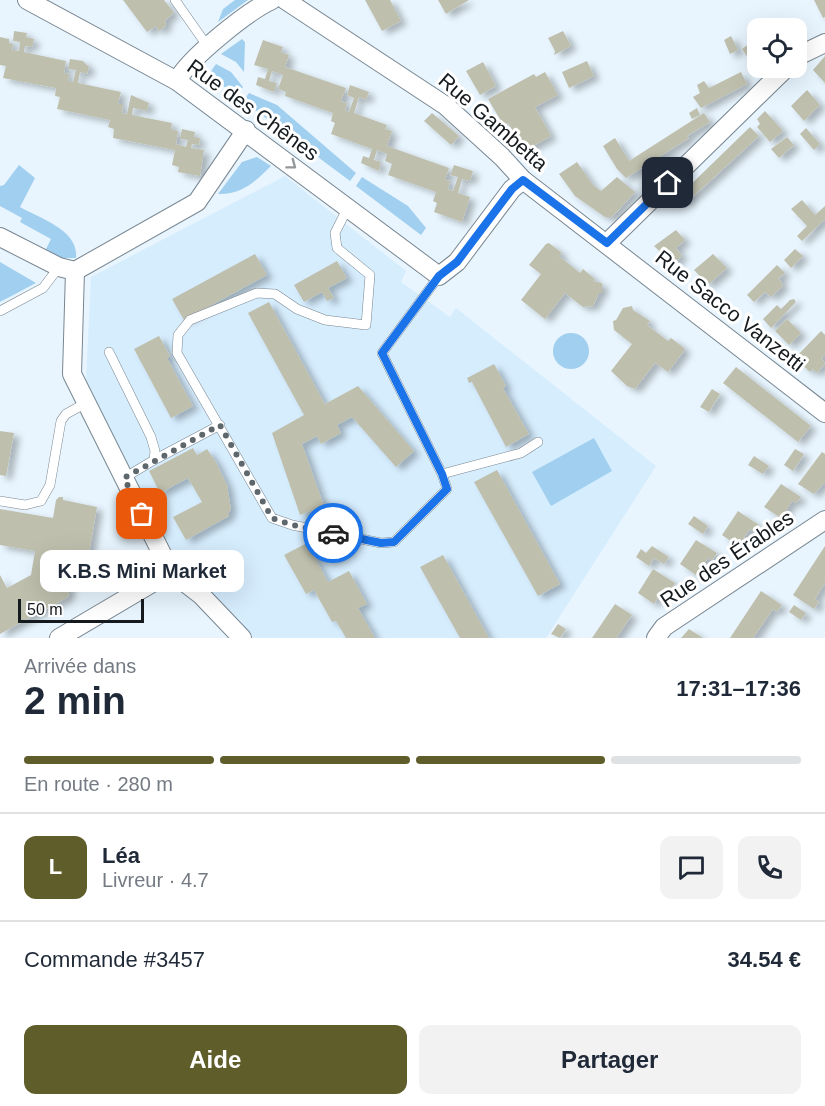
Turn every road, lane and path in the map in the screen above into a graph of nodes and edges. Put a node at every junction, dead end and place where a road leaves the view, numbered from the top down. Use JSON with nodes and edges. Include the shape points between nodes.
{"nodes":[{"id":1,"x":27,"y":0,"type":"edge"},
{"id":2,"x":175,"y":0,"type":"edge"},
{"id":3,"x":272,"y":0,"type":"edge"},
{"id":4,"x":285,"y":0,"type":"edge"},
{"id":5,"x":825,"y":43,"type":"edge"},
{"id":6,"x":208,"y":47,"type":"junction"},
{"id":7,"x":807,"y":52,"type":"edge"},
{"id":8,"x":776,"y":78,"type":"edge"},
{"id":9,"x":177,"y":81,"type":"junction"},
{"id":10,"x":246,"y":130,"type":"junction"},
{"id":11,"x":523,"y":180,"type":"junction"},
{"id":12,"x":348,"y":207,"type":"junction"},
{"id":13,"x":0,"y":237,"type":"edge"},
{"id":14,"x":607,"y":243,"type":"junction"},
{"id":15,"x":67,"y":269,"type":"junction"},
{"id":16,"x":439,"y":276,"type":"junction"},
{"id":17,"x":0,"y":311,"type":"edge"},
{"id":18,"x":109,"y":352,"type":"dead end"},
{"id":19,"x":86,"y":403,"type":"junction"},
{"id":20,"x":825,"y":413,"type":"edge"},
{"id":21,"x":220,"y":425,"type":"junction"},
{"id":22,"x":538,"y":442,"type":"dead end"},
{"id":23,"x":154,"y":460,"type":"junction"},
{"id":24,"x":442,"y":474,"type":"junction"},
{"id":25,"x":124,"y":478,"type":"junction"},
{"id":26,"x":0,"y":501,"type":"edge"},
{"id":27,"x":825,"y":520,"type":"edge"},
{"id":28,"x":171,"y":572,"type":"junction"},
{"id":29,"x":59,"y":638,"type":"edge"},
{"id":30,"x":242,"y":638,"type":"edge"},
{"id":31,"x":656,"y":638,"type":"edge"}],
"edges":[{"from":1,"to":9,"type":"street","name":"Rue des Chênes"},
{"from":2,"to":6,"type":"lane"},
{"from":3,"to":6,"type":"street"},
{"from":4,"to":11,"type":"street","name":"Rue Gambetta","via":[[446,105]]},
{"from":5,"to":7,"type":"street"},
{"from":6,"to":9,"type":"street"},
{"from":8,"to":14,"type":"street"},
{"from":9,"to":10,"type":"street","name":"Rue des Chênes"},
{"from":10,"to":12,"type":"street","name":"Rue des Chênes","one_way":true},
{"from":10,"to":15,"type":"street","via":[[197,202]]},
{"from":11,"to":14,"type":"street","name":"Rue Gambetta"},
{"from":11,"to":16,"type":"street","via":[[457,262]]},
{"from":12,"to":16,"type":"street","name":"Rue des Chênes"},
{"from":12,"to":21,"type":"lane","via":[[335,233],[337,248],[370,275],[366,325],[325,320],[297,309],[275,294],[257,292],[190,320],[178,335],[177,353]]},
{"from":13,"to":15,"type":"street"},
{"from":14,"to":20,"type":"street","name":"Rue Sacco Vanzetti"},
{"from":15,"to":17,"type":"lane","via":[[43,288]]},
{"from":15,"to":19,"type":"street","via":[[72,374]]},
{"from":16,"to":24,"type":"lane","via":[[382,353]]},
{"from":18,"to":23,"type":"lane","via":[[151,437]]},
{"from":19,"to":25,"type":"street"},
{"from":19,"to":26,"type":"lane","via":[[61,421],[50,485],[41,501],[25,505]]},
{"from":21,"to":23,"type":"lane"},
{"from":21,"to":24,"type":"lane","via":[[272,518],[292,525],[381,543],[394,542],[447,489]]},
{"from":22,"to":24,"type":"lane","via":[[521,453]]},
{"from":23,"to":25,"type":"lane"},
{"from":25,"to":28,"type":"street"},
{"from":27,"to":31,"type":"street","name":"Rue des Érables","via":[[664,627]]},
{"from":28,"to":29,"type":"street"},
{"from":28,"to":30,"type":"street","via":[[201,595]]}]}
